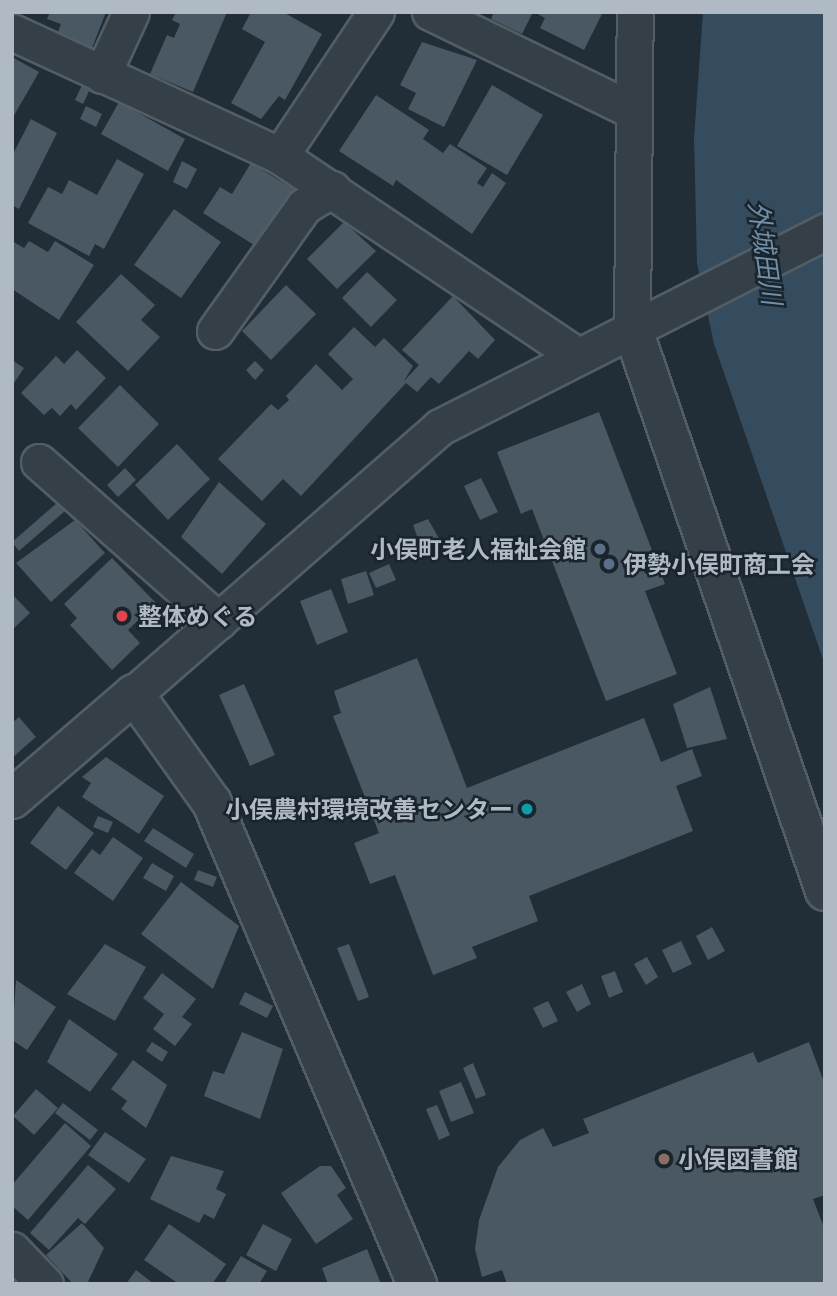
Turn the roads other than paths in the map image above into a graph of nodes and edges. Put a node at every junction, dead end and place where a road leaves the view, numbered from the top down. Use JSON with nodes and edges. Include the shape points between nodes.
{"nodes":[{"id":1,"x":131,"y":12,"type":"edge"},
{"id":2,"x":376,"y":12,"type":"edge"},
{"id":3,"x":430,"y":12,"type":"edge"},
{"id":4,"x":635,"y":12,"type":"edge"},
{"id":5,"x":12,"y":32,"type":"edge"},
{"id":6,"x":102,"y":75,"type":"junction"},
{"id":7,"x":632,"y":110,"type":"junction"},
{"id":8,"x":280,"y":156,"type":"junction"},
{"id":9,"x":332,"y":189,"type":"junction"},
{"id":10,"x":825,"y":232,"type":"edge"},
{"id":11,"x":646,"y":320,"type":"junction"},
{"id":12,"x":215,"y":331,"type":"dead end"},
{"id":13,"x":576,"y":355,"type":"junction"},
{"id":14,"x":39,"y":462,"type":"dead end"},
{"id":15,"x":219,"y":621,"type":"junction"},
{"id":16,"x":134,"y":694,"type":"junction"},
{"id":17,"x":12,"y":799,"type":"edge"},
{"id":18,"x":825,"y":891,"type":"edge"},
{"id":19,"x":12,"y":1250,"type":"edge"},
{"id":20,"x":45,"y":1284,"type":"edge"},
{"id":21,"x":417,"y":1284,"type":"edge"}],
"edges":[{"from":1,"to":6,"type":"street"},
{"from":2,"to":8,"type":"street"},
{"from":3,"to":7,"type":"street"},
{"from":4,"to":7,"type":"street"},
{"from":5,"to":6,"type":"street"},
{"from":6,"to":8,"type":"street","via":[[220,123]]},
{"from":7,"to":11,"type":"street"},
{"from":8,"to":9,"type":"street"},
{"from":9,"to":12,"type":"street","via":[[304,206]]},
{"from":9,"to":13,"type":"street"},
{"from":10,"to":11,"type":"street"},
{"from":11,"to":13,"type":"street"},
{"from":11,"to":18,"type":"street"},
{"from":13,"to":15,"type":"street","via":[[440,427]]},
{"from":14,"to":15,"type":"street"},
{"from":15,"to":16,"type":"street"},
{"from":16,"to":17,"type":"street"},
{"from":16,"to":21,"type":"street","via":[[212,803]]},
{"from":19,"to":20,"type":"street"}]}
